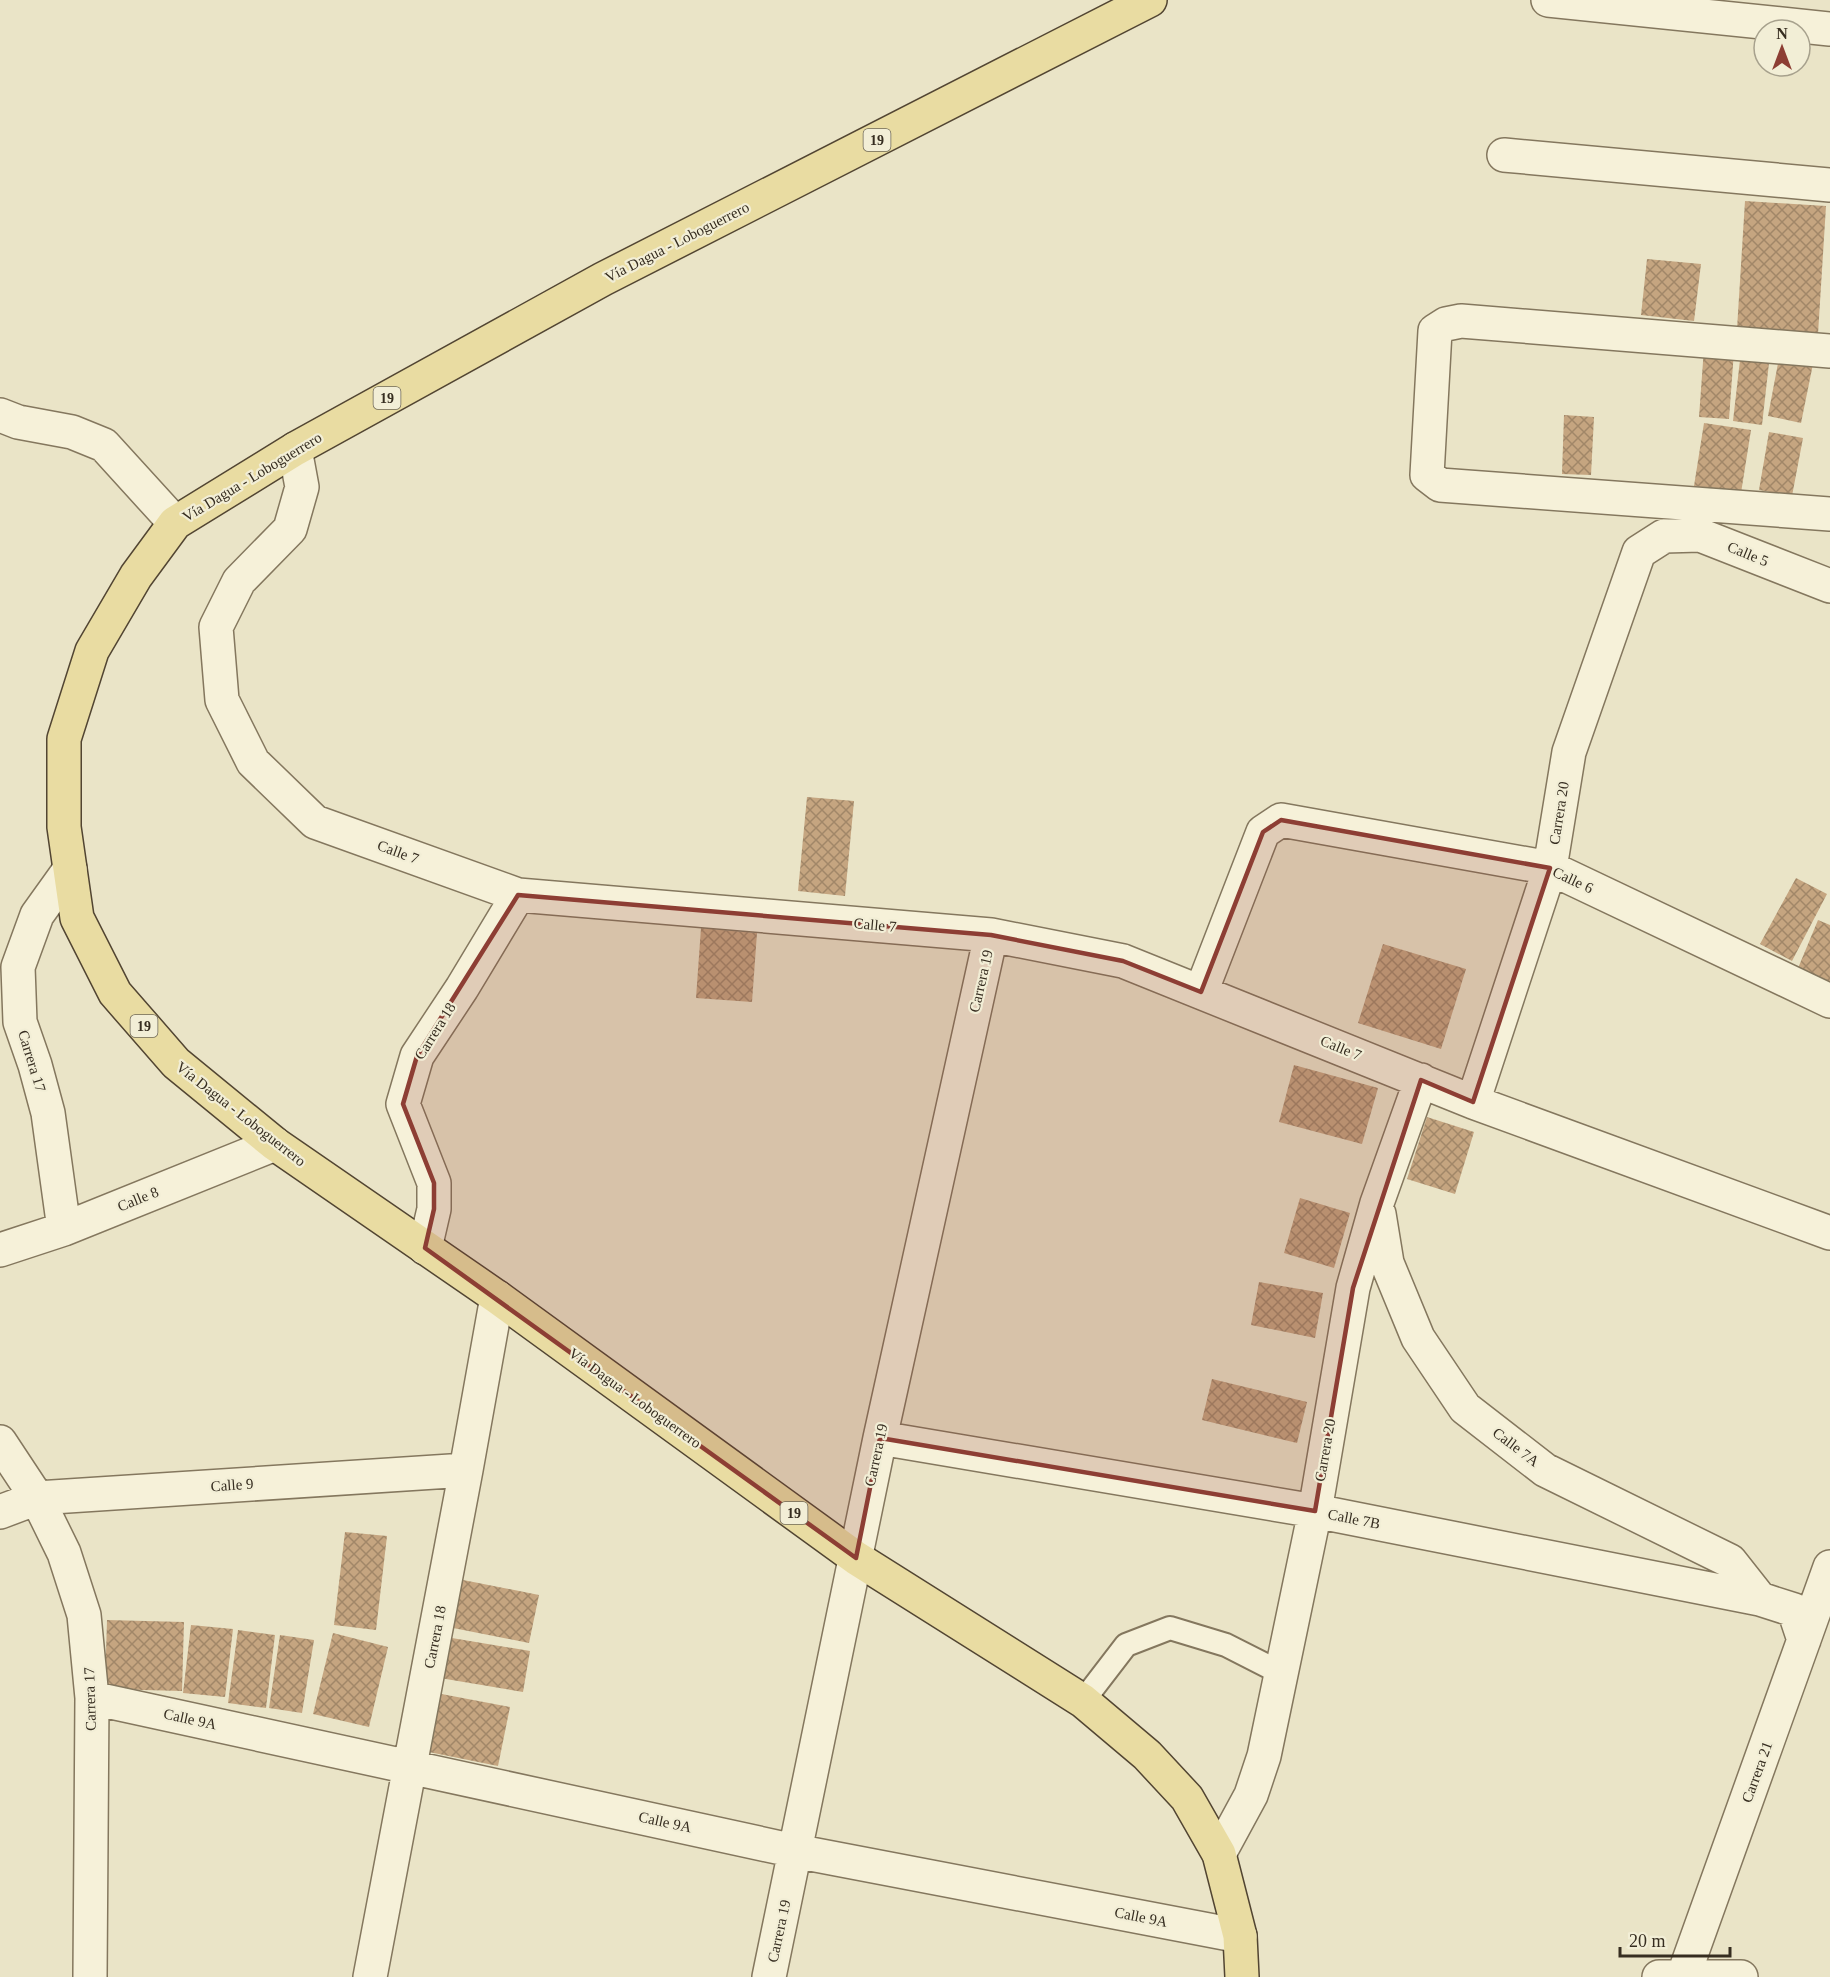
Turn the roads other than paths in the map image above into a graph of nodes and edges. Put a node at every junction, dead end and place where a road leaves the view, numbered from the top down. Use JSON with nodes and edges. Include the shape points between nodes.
{"nodes":[{"id":1,"x":1150,"y":0,"type":"edge"},
{"id":2,"x":1548,"y":0,"type":"edge"},
{"id":3,"x":1830,"y":28,"type":"edge"},
{"id":4,"x":1504,"y":154,"type":"dead end"},
{"id":5,"x":1830,"y":185,"type":"edge"},
{"id":6,"x":1830,"y":351,"type":"edge"},
{"id":7,"x":0,"y":415,"type":"edge"},
{"id":8,"x":295,"y":449,"type":"junction"},
{"id":9,"x":1830,"y":514,"type":"edge"},
{"id":10,"x":175,"y":523,"type":"junction"},
{"id":11,"x":1664,"y":536,"type":"joint"},
{"id":12,"x":1829,"y":578,"type":"edge"},
{"id":13,"x":1550,"y":868,"type":"junction"},
{"id":14,"x":70,"y":869,"type":"junction"},
{"id":15,"x":518,"y":895,"type":"junction"},
{"id":16,"x":991,"y":935,"type":"junction"},
{"id":17,"x":1201,"y":992,"type":"junction"},
{"id":18,"x":1830,"y":1001,"type":"edge"},
{"id":19,"x":1421,"y":1080,"type":"junction"},
{"id":20,"x":1473,"y":1102,"type":"junction"},
{"id":21,"x":275,"y":1144,"type":"junction"},
{"id":22,"x":1377,"y":1203,"type":"junction"},
{"id":23,"x":64,"y":1229,"type":"junction"},
{"id":24,"x":1830,"y":1233,"type":"edge"},
{"id":25,"x":425,"y":1248,"type":"junction"},
{"id":26,"x":0,"y":1250,"type":"edge"},
{"id":27,"x":496,"y":1297,"type":"junction"},
{"id":28,"x":880,"y":1438,"type":"junction"},
{"id":29,"x":0,"y":1442,"type":"edge"},
{"id":30,"x":466,"y":1470,"type":"junction"},
{"id":31,"x":37,"y":1498,"type":"junction"},
{"id":32,"x":1315,"y":1511,"type":"junction"},
{"id":33,"x":0,"y":1512,"type":"edge"},
{"id":34,"x":856,"y":1558,"type":"junction"},
{"id":35,"x":1830,"y":1567,"type":"edge"},
{"id":36,"x":1760,"y":1599,"type":"junction"},
{"id":37,"x":1804,"y":1640,"type":"junction"},
{"id":38,"x":1281,"y":1673,"type":"junction"},
{"id":39,"x":92,"y":1698,"type":"junction"},
{"id":40,"x":1083,"y":1701,"type":"junction"},
{"id":41,"x":410,"y":1766,"type":"junction"},
{"id":42,"x":795,"y":1851,"type":"junction"},
{"id":43,"x":1218,"y":1854,"type":"junction"},
{"id":44,"x":1240,"y":1936,"type":"junction"},
{"id":45,"x":90,"y":1977,"type":"edge"},
{"id":46,"x":370,"y":1977,"type":"edge"},
{"id":47,"x":769,"y":1977,"type":"edge"},
{"id":48,"x":1242,"y":1977,"type":"edge"},
{"id":49,"x":1659,"y":1977,"type":"edge"},
{"id":50,"x":1683,"y":1977,"type":"edge"},
{"id":51,"x":1741,"y":1977,"type":"edge"}],
"edges":[{"from":1,"to":8,"type":"main road","name":"Vía Dagua - Loboguerrero","number":"19","via":[[603,279]]},
{"from":2,"to":3,"type":"street"},
{"from":4,"to":5,"type":"street"},
{"from":6,"to":9,"type":"street","via":[[1461,321],[1446,324],[1435,331],[1427,475],[1440,485]]},
{"from":7,"to":10,"type":"street","via":[[72,432],[104,445]]},
{"from":8,"to":10,"type":"main road","name":"Vía Dagua - Loboguerrero","number":"19"},
{"from":8,"to":15,"type":"street","name":"Calle 7","via":[[302,487],[290,529],[239,581],[216,627],[222,700],[232,721],[253,762],[315,822]]},
{"from":10,"to":14,"type":"main road","name":"Vía Dagua - Loboguerrero","number":"19","via":[[136,576],[92,651],[64,739],[64,827]]},
{"from":11,"to":12,"type":"street","name":"Calle 5","via":[[1700,535]]},
{"from":11,"to":13,"type":"street","name":"Carrera 20","via":[[1639,552],[1569,752]]},
{"from":13,"to":17,"type":"street","name":"Calle 6","via":[[1281,820],[1263,832]]},
{"from":13,"to":18,"type":"street","name":"Calle 6"},
{"from":13,"to":20,"type":"street","name":"Carrera 20"},
{"from":14,"to":21,"type":"main road","name":"Vía Dagua - Loboguerrero","number":"19","via":[[77,918],[115,993],[176,1063]]},
{"from":14,"to":23,"type":"street","name":"Carrera 17","via":[[37,915],[18,967],[20,1022],[48,1113]]},
{"from":15,"to":16,"type":"street","name":"Calle 7"},
{"from":15,"to":25,"type":"street","name":"Carrera 18","via":[[417,1056],[403,1104],[434,1183],[434,1209]]},
{"from":16,"to":17,"type":"street","name":"Calle 7","via":[[1123,961]]},
{"from":16,"to":28,"type":"street","name":"Carrera 19"},
{"from":17,"to":19,"type":"street","name":"Calle 7"},
{"from":19,"to":20,"type":"street","name":"Calle 7"},
{"from":19,"to":22,"type":"street","name":"Carrera 20"},
{"from":20,"to":24,"type":"street","name":"Calle 7"},
{"from":21,"to":23,"type":"street","name":"Calle 8"},
{"from":21,"to":25,"type":"main road","name":"Vía Dagua - Loboguerrero","number":"19"},
{"from":22,"to":32,"type":"street","name":"Carrera 20","via":[[1353,1288]]},
{"from":22,"to":36,"type":"street","name":"Calle 7A","via":[[1387,1263],[1418,1338],[1465,1408],[1545,1470],[1730,1561]]},
{"from":23,"to":26,"type":"street","name":"Calle 8"},
{"from":25,"to":27,"type":"main road","name":"Vía Dagua - Loboguerrero","number":"19"},
{"from":27,"to":30,"type":"street","name":"Carrera 18"},
{"from":27,"to":34,"type":"main road","name":"Vía Dagua - Loboguerrero","number":"19"},
{"from":28,"to":32,"type":"street","name":"Calle 7B"},
{"from":28,"to":34,"type":"street","name":"Carrera 19"},
{"from":29,"to":31,"type":"street","name":"Carrera 17"},
{"from":30,"to":31,"type":"street","name":"Calle 9"},
{"from":30,"to":41,"type":"street","name":"Carrera 18"},
{"from":31,"to":33,"type":"street","name":"Calle 9"},
{"from":31,"to":39,"type":"street","name":"Carrera 17","via":[[64,1553],[84,1615]]},
{"from":32,"to":36,"type":"street","name":"Calle 7B"},
{"from":32,"to":38,"type":"street","name":"Carrera 20"},
{"from":34,"to":40,"type":"main road","name":"Vía Dagua - Loboguerrero","number":"19"},
{"from":34,"to":42,"type":"street","name":"Carrera 19"},
{"from":35,"to":37,"type":"street","name":"Carrera 21"},
{"from":36,"to":37,"type":"street","name":"Calle 7B","via":[[1794,1610]]},
{"from":37,"to":50,"type":"street","name":"Carrera 21"},
{"from":38,"to":40,"type":"lane","via":[[1226,1645],[1170,1628],[1126,1645]]},
{"from":38,"to":43,"type":"street","name":"Carrera 20","via":[[1254,1785]]},
{"from":39,"to":41,"type":"street","name":"Calle 9A"},
{"from":39,"to":45,"type":"street","name":"Carrera 17"},
{"from":40,"to":43,"type":"main road","name":"Vía Dagua - Loboguerrero","number":"19","via":[[1147,1755],[1187,1798]]},
{"from":41,"to":42,"type":"street","name":"Calle 9A"},
{"from":41,"to":46,"type":"street","name":"Carrera 18"},
{"from":42,"to":44,"type":"street","name":"Calle 9A"},
{"from":42,"to":47,"type":"street","name":"Carrera 19"},
{"from":43,"to":44,"type":"main road","name":"Vía Dagua - Loboguerrero","number":"19"},
{"from":44,"to":48,"type":"main road","name":"Vía Dagua - Loboguerrero","number":"19"},
{"from":49,"to":50,"type":"street"},
{"from":50,"to":51,"type":"street"}]}
